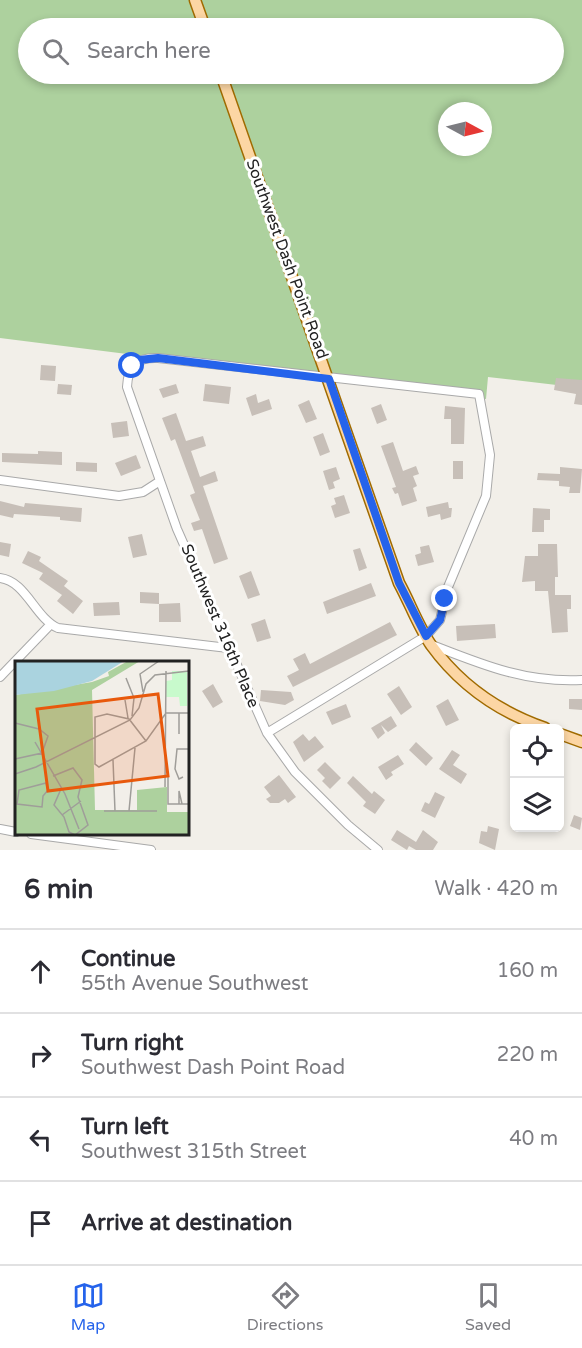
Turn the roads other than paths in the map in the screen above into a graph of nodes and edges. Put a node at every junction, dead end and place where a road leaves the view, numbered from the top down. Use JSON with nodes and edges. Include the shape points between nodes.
{"nodes":[{"id":1,"x":195,"y":0,"type":"edge"},
{"id":2,"x":201,"y":18,"type":"edge"},
{"id":3,"x":225,"y":84,"type":"edge"},
{"id":4,"x":329,"y":379,"type":"junction"},
{"id":5,"x":0,"y":480,"type":"edge"},
{"id":6,"x":160,"y":481,"type":"junction"},
{"id":7,"x":0,"y":578,"type":"edge"},
{"id":8,"x":51,"y":624,"type":"junction"},
{"id":9,"x":429,"y":640,"type":"junction"},
{"id":10,"x":228,"y":648,"type":"junction"},
{"id":11,"x":16,"y":661,"type":"edge"},
{"id":12,"x":15,"y":662,"type":"edge"},
{"id":13,"x":0,"y":678,"type":"edge"},
{"id":14,"x":582,"y":680,"type":"edge"},
{"id":15,"x":533,"y":724,"type":"edge"},
{"id":16,"x":267,"y":733,"type":"junction"},
{"id":17,"x":564,"y":735,"type":"edge"},
{"id":18,"x":582,"y":742,"type":"edge"},
{"id":19,"x":0,"y":829,"type":"edge"},
{"id":20,"x":15,"y":832,"type":"edge"},
{"id":21,"x":38,"y":835,"type":"edge"},
{"id":22,"x":151,"y":850,"type":"edge"},
{"id":23,"x":378,"y":850,"type":"edge"}],
"edges":[{"from":1,"to":2,"type":"main road"},
{"from":3,"to":4,"type":"main road","name":"Southwest Dash Point Road"},
{"from":4,"to":6,"type":"street","name":"Southwest 316th Place","via":[[158,358],[139,360],[132,366],[127,387]]},
{"from":4,"to":9,"type":"main road","name":"Southwest Dash Point Road","via":[[399,583]]},
{"from":4,"to":9,"type":"street","via":[[479,394],[490,455],[486,496]]},
{"from":5,"to":6,"type":"street","via":[[119,496],[142,492]]},
{"from":6,"to":10,"type":"street","name":"Southwest 316th Place"},
{"from":7,"to":8,"type":"street","via":[[12,581]]},
{"from":8,"to":10,"type":"street","via":[[79,632]]},
{"from":8,"to":11,"type":"street"},
{"from":9,"to":14,"type":"street","via":[[503,672]]},
{"from":9,"to":15,"type":"main road","name":"Southwest Dash Point Road","via":[[463,680],[490,702]]},
{"from":9,"to":16,"type":"street"},
{"from":10,"to":16,"type":"street","name":"Southwest 316th Place"},
{"from":12,"to":13,"type":"street"},
{"from":16,"to":23,"type":"street","name":"Southwest 316th Place","via":[[295,772]]},
{"from":17,"to":18,"type":"main road"},
{"from":19,"to":20,"type":"street"},
{"from":21,"to":22,"type":"street"}]}
